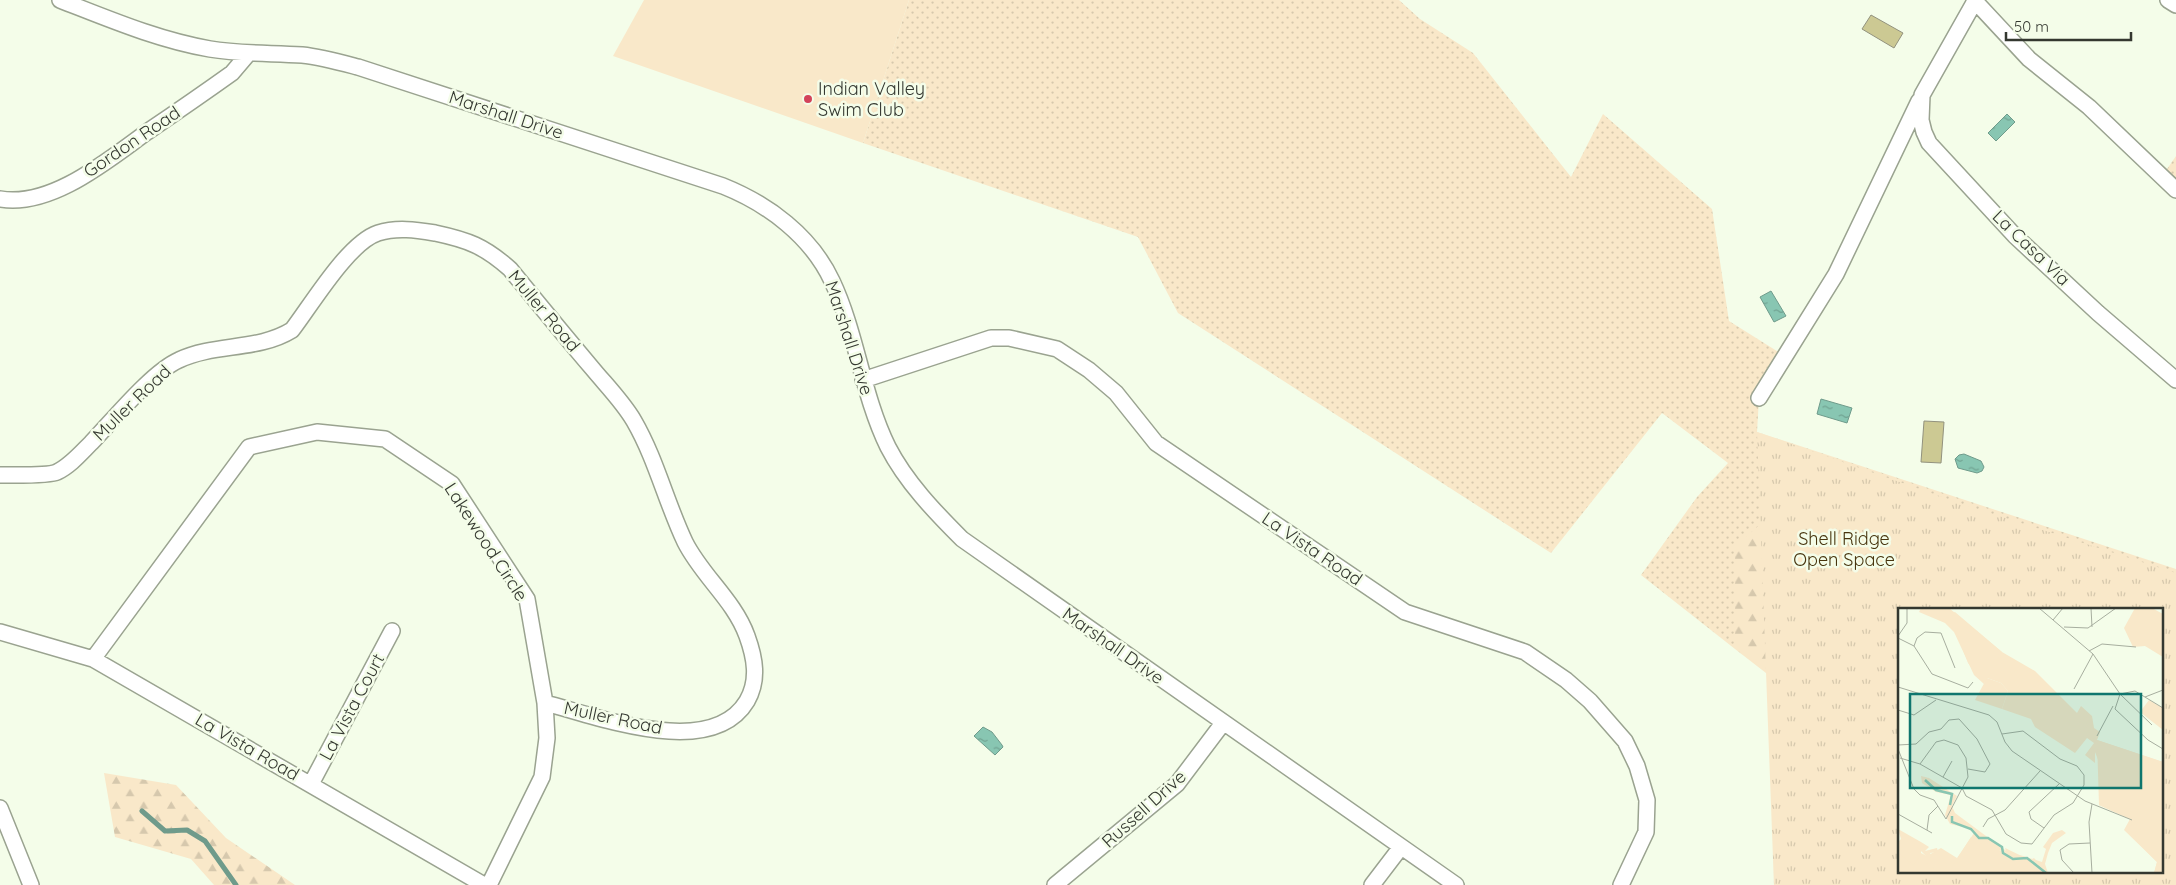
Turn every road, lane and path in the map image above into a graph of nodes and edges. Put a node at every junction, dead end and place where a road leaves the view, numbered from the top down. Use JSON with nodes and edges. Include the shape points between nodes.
{"nodes":[{"id":1,"x":60,"y":0,"type":"edge"},
{"id":2,"x":1976,"y":0,"type":"edge"},
{"id":3,"x":2168,"y":0,"type":"edge"},
{"id":4,"x":2176,"y":5,"type":"edge"},
{"id":5,"x":249,"y":53,"type":"junction"},
{"id":6,"x":1922,"y":95,"type":"junction"},
{"id":7,"x":2176,"y":190,"type":"edge"},
{"id":8,"x":0,"y":199,"type":"edge"},
{"id":9,"x":863,"y":380,"type":"junction"},
{"id":10,"x":2176,"y":380,"type":"edge"},
{"id":11,"x":1759,"y":398,"type":"dead end"},
{"id":12,"x":0,"y":475,"type":"edge"},
{"id":13,"x":392,"y":631,"type":"dead end"},
{"id":14,"x":0,"y":632,"type":"edge"},
{"id":15,"x":93,"y":659,"type":"junction"},
{"id":16,"x":545,"y":702,"type":"junction"},
{"id":17,"x":1223,"y":723,"type":"junction"},
{"id":18,"x":312,"y":784,"type":"junction"},
{"id":19,"x":0,"y":808,"type":"edge"},
{"id":20,"x":1401,"y":847,"type":"junction"},
{"id":21,"x":31,"y":885,"type":"edge"},
{"id":22,"x":484,"y":885,"type":"edge"},
{"id":23,"x":489,"y":885,"type":"edge"},
{"id":24,"x":1055,"y":885,"type":"edge"},
{"id":25,"x":1372,"y":885,"type":"edge"},
{"id":26,"x":1456,"y":885,"type":"edge"},
{"id":27,"x":1621,"y":885,"type":"edge"}],
"edges":[{"from":1,"to":5,"type":"street","name":"Marshall Drive","via":[[185,44]]},
{"from":2,"to":6,"type":"street","name":"La Casa Via"},
{"from":2,"to":7,"type":"street","via":[[2029,59],[2089,107]]},
{"from":3,"to":4,"type":"street"},
{"from":5,"to":8,"type":"street","name":"Gordon Road","via":[[232,73],[91,171],[37,197]]},
{"from":5,"to":9,"type":"street","name":"Marshall Drive","via":[[312,57],[358,67],[746,195],[789,225],[820,261],[841,305]]},
{"from":6,"to":10,"type":"street","name":"La Casa Via","via":[[1921,120],[1929,143],[2015,236]]},
{"from":6,"to":11,"type":"street","name":"La Casa Via","via":[[1836,274]]},
{"from":9,"to":17,"type":"street","name":"Marshall Drive","via":[[889,449],[936,513],[962,539]]},
{"from":9,"to":27,"type":"street","name":"La Vista Road","via":[[991,338],[1009,338],[1058,349],[1116,393],[1156,443],[1405,612],[1525,652],[1590,701],[1625,741],[1637,766],[1647,800],[1646,832]]},
{"from":12,"to":16,"type":"street","name":"Muller Road","via":[[55,473],[77,457],[161,371],[179,360],[197,353],[270,340],[292,330],[350,253],[364,241],[378,234],[414,229],[463,239],[492,253],[510,269],[633,419],[655,463],[686,543],[731,605],[747,634],[755,660],[754,685],[736,716],[721,725],[700,730],[646,729]]},
{"from":13,"to":18,"type":"street","name":"La Vista Court"},
{"from":14,"to":15,"type":"street","name":"La Vista Road"},
{"from":15,"to":16,"type":"street","name":"Lakewood Circle","via":[[249,447],[317,432],[385,439],[452,484],[528,599]]},
{"from":15,"to":18,"type":"street","name":"La Vista Road"},
{"from":16,"to":23,"type":"street","name":"Lakewood Circle","via":[[542,777]]},
{"from":17,"to":20,"type":"street","name":"Marshall Drive"},
{"from":17,"to":24,"type":"street","name":"Russell Drive","via":[[1177,784]]},
{"from":18,"to":22,"type":"street","name":"La Vista Road"},
{"from":19,"to":21,"type":"street"},
{"from":20,"to":25,"type":"street"},
{"from":20,"to":26,"type":"street","name":"Marshall Drive"}]}
